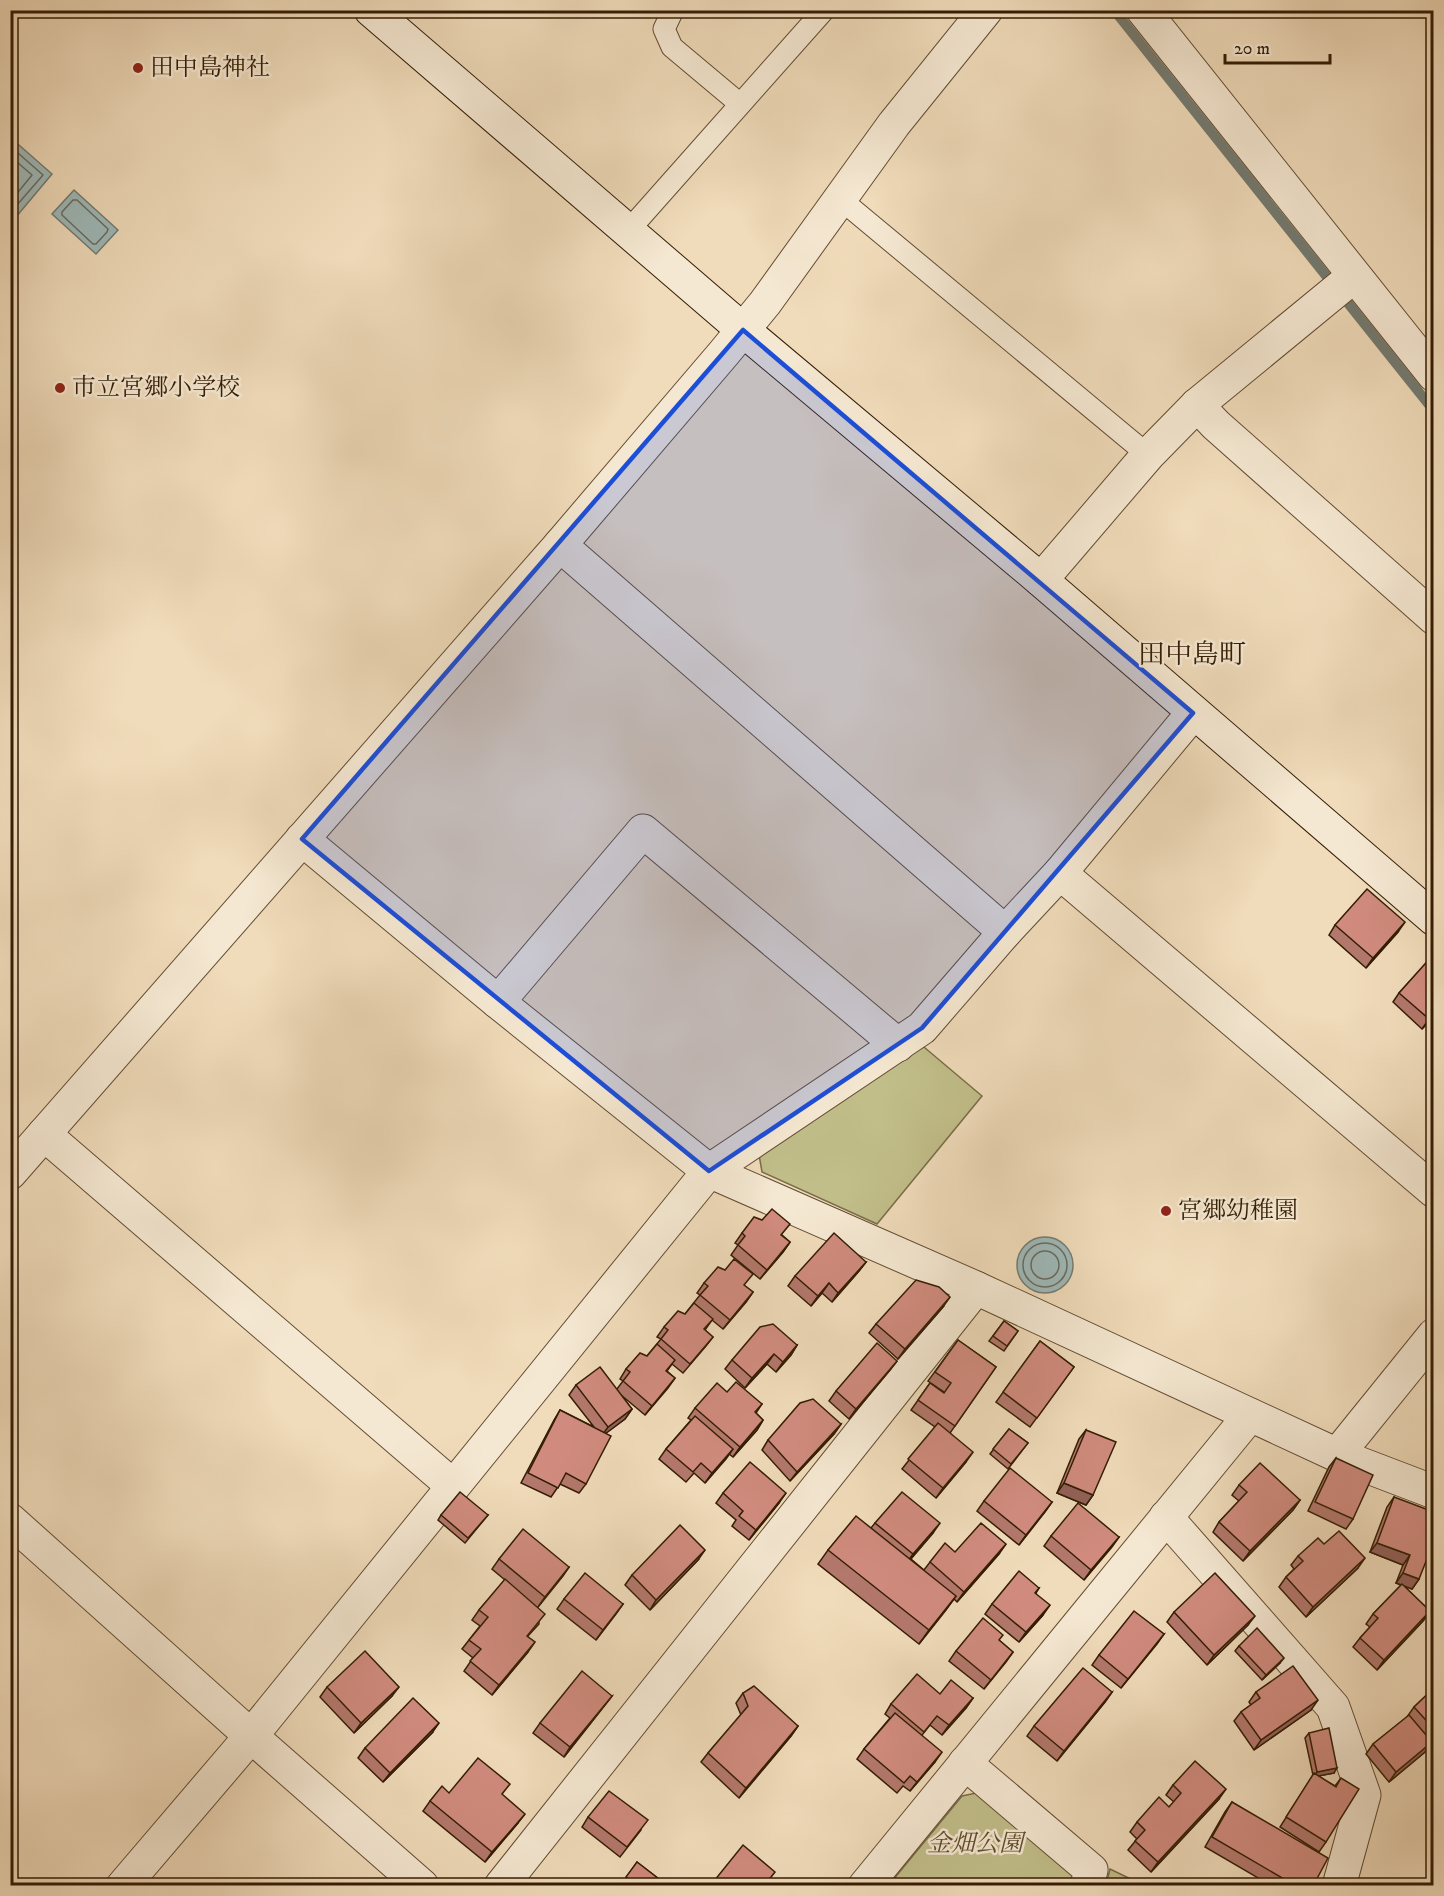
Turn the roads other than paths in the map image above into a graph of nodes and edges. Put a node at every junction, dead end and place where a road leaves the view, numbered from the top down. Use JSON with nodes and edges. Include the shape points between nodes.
{"nodes":[{"id":1,"x":371,"y":10,"type":"edge"},
{"id":2,"x":673,"y":10,"type":"edge"},
{"id":3,"x":824,"y":10,"type":"edge"},
{"id":4,"x":986,"y":10,"type":"edge"},
{"id":5,"x":1143,"y":10,"type":"edge"},
{"id":6,"x":740,"y":104,"type":"junction"},
{"id":7,"x":839,"y":198,"type":"junction"},
{"id":8,"x":628,"y":231,"type":"junction"},
{"id":9,"x":1354,"y":276,"type":"junction"},
{"id":10,"x":743,"y":330,"type":"junction"},
{"id":11,"x":1434,"y":375,"type":"edge"},
{"id":12,"x":1197,"y":405,"type":"junction"},
{"id":13,"x":1148,"y":455,"type":"junction"},
{"id":14,"x":560,"y":545,"type":"junction"},
{"id":15,"x":1041,"y":580,"type":"junction"},
{"id":16,"x":1434,"y":618,"type":"edge"},
{"id":17,"x":1193,"y":713,"type":"junction"},
{"id":18,"x":302,"y":839,"type":"junction"},
{"id":19,"x":1060,"y":873,"type":"junction"},
{"id":20,"x":1434,"y":919,"type":"edge"},
{"id":21,"x":1005,"y":932,"type":"junction"},
{"id":22,"x":498,"y":1002,"type":"junction"},
{"id":23,"x":898,"y":1045,"type":"junction"},
{"id":24,"x":45,"y":1134,"type":"junction"},
{"id":25,"x":709,"y":1170,"type":"junction"},
{"id":26,"x":10,"y":1173,"type":"edge"},
{"id":27,"x":1432,"y":1185,"type":"edge"},
{"id":28,"x":976,"y":1288,"type":"junction"},
{"id":29,"x":1434,"y":1335,"type":"edge"},
{"id":30,"x":1250,"y":1415,"type":"junction"},
{"id":31,"x":1337,"y":1455,"type":"junction"},
{"id":32,"x":453,"y":1486,"type":"junction"},
{"id":33,"x":1434,"y":1492,"type":"edge"},
{"id":34,"x":1166,"y":1517,"type":"junction"},
{"id":35,"x":10,"y":1520,"type":"edge"},
{"id":36,"x":251,"y":1736,"type":"junction"},
{"id":37,"x":965,"y":1763,"type":"junction"},
{"id":38,"x":123,"y":1886,"type":"edge"},
{"id":39,"x":422,"y":1886,"type":"edge"},
{"id":40,"x":501,"y":1886,"type":"edge"},
{"id":41,"x":866,"y":1886,"type":"edge"},
{"id":42,"x":1087,"y":1886,"type":"edge"},
{"id":43,"x":1340,"y":1886,"type":"edge"}],
"edges":[{"from":1,"to":8,"type":"street"},
{"from":2,"to":6,"type":"lane","via":[[664,29],[672,47]]},
{"from":3,"to":6,"type":"lane"},
{"from":4,"to":7,"type":"street"},
{"from":5,"to":9,"type":"street"},
{"from":6,"to":8,"type":"lane"},
{"from":7,"to":10,"type":"street"},
{"from":7,"to":13,"type":"lane"},
{"from":8,"to":10,"type":"street"},
{"from":9,"to":11,"type":"street"},
{"from":9,"to":12,"type":"street"},
{"from":10,"to":14,"type":"street"},
{"from":10,"to":15,"type":"street"},
{"from":12,"to":13,"type":"street"},
{"from":12,"to":16,"type":"street"},
{"from":13,"to":15,"type":"street"},
{"from":14,"to":18,"type":"street"},
{"from":14,"to":21,"type":"street"},
{"from":15,"to":17,"type":"street"},
{"from":17,"to":19,"type":"street"},
{"from":17,"to":20,"type":"street"},
{"from":18,"to":22,"type":"street"},
{"from":18,"to":24,"type":"street"},
{"from":19,"to":21,"type":"street"},
{"from":19,"to":27,"type":"street"},
{"from":21,"to":23,"type":"street","via":[[922,1028]]},
{"from":22,"to":23,"type":"street","via":[[643,831]]},
{"from":22,"to":25,"type":"street"},
{"from":23,"to":25,"type":"street"},
{"from":24,"to":26,"type":"street"},
{"from":24,"to":32,"type":"street"},
{"from":25,"to":28,"type":"street"},
{"from":25,"to":32,"type":"street"},
{"from":28,"to":30,"type":"street"},
{"from":28,"to":40,"type":"street"},
{"from":29,"to":31,"type":"street"},
{"from":30,"to":31,"type":"street"},
{"from":30,"to":34,"type":"street"},
{"from":31,"to":33,"type":"street"},
{"from":32,"to":36,"type":"street"},
{"from":34,"to":37,"type":"street"},
{"from":34,"to":43,"type":"street","via":[[1333,1707],[1364,1795]]},
{"from":35,"to":36,"type":"street"},
{"from":36,"to":38,"type":"street"},
{"from":36,"to":39,"type":"street"},
{"from":37,"to":41,"type":"street"},
{"from":37,"to":42,"type":"street","via":[[1091,1870]]}]}
